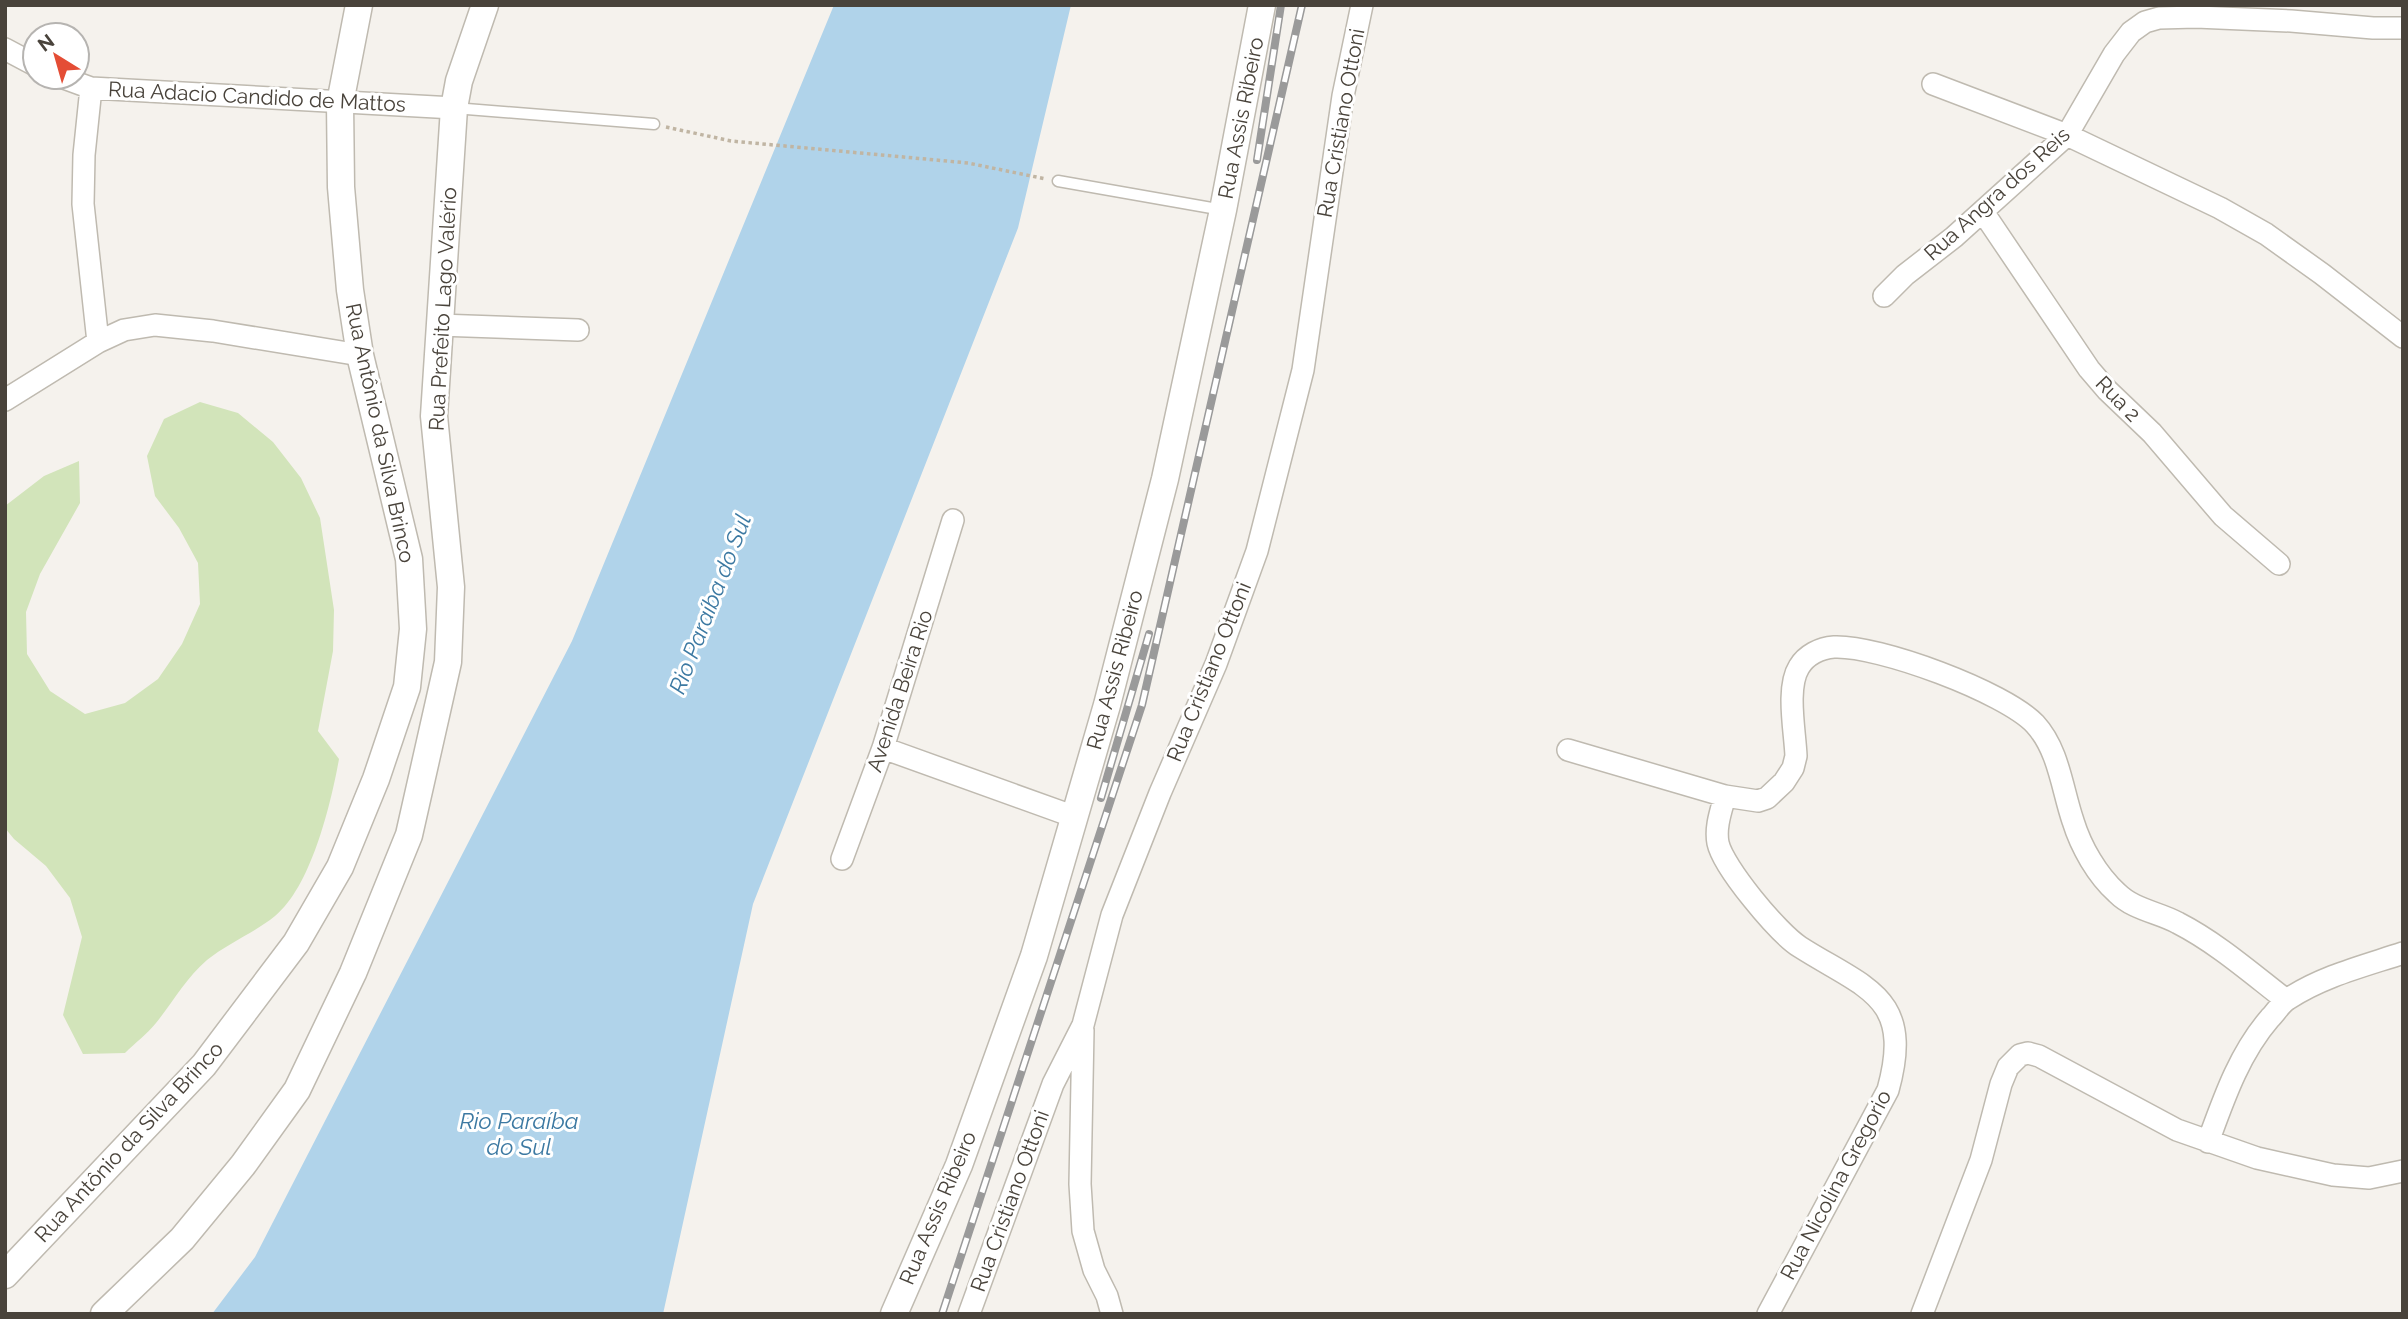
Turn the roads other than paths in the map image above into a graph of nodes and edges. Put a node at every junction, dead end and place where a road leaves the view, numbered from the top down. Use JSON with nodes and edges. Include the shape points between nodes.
{"nodes":[{"id":1,"x":359,"y":5,"type":"edge"},
{"id":2,"x":485,"y":5,"type":"edge"},
{"id":3,"x":1262,"y":5,"type":"edge"},
{"id":4,"x":1362,"y":5,"type":"edge"},
{"id":5,"x":2403,"y":28,"type":"edge"},
{"id":6,"x":5,"y":49,"type":"edge"},
{"id":7,"x":21,"y":58,"type":"edge"},
{"id":8,"x":1933,"y":84,"type":"dead end"},
{"id":9,"x":91,"y":88,"type":"edge"},
{"id":10,"x":91,"y":91,"type":"edge"},
{"id":11,"x":340,"y":103,"type":"junction"},
{"id":12,"x":454,"y":108,"type":"junction"},
{"id":13,"x":654,"y":124,"type":"road end"},
{"id":14,"x":2067,"y":135,"type":"junction"},
{"id":15,"x":1058,"y":181,"type":"road end"},
{"id":16,"x":1223,"y":210,"type":"junction"},
{"id":17,"x":1983,"y":212,"type":"junction"},
{"id":18,"x":1884,"y":296,"type":"dead end"},
{"id":19,"x":439,"y":325,"type":"junction"},
{"id":20,"x":578,"y":330,"type":"dead end"},
{"id":21,"x":2403,"y":337,"type":"edge"},
{"id":22,"x":98,"y":342,"type":"junction"},
{"id":23,"x":360,"y":355,"type":"junction"},
{"id":24,"x":5,"y":400,"type":"edge"},
{"id":25,"x":953,"y":520,"type":"dead end"},
{"id":26,"x":2279,"y":564,"type":"dead end"},
{"id":27,"x":883,"y":748,"type":"junction"},
{"id":28,"x":1568,"y":750,"type":"dead end"},
{"id":29,"x":1725,"y":796,"type":"junction"},
{"id":30,"x":1075,"y":817,"type":"junction"},
{"id":31,"x":842,"y":859,"type":"dead end"},
{"id":32,"x":2403,"y":953,"type":"edge"},
{"id":33,"x":2286,"y":1000,"type":"junction"},
{"id":34,"x":1083,"y":1025,"type":"junction"},
{"id":35,"x":2208,"y":1142,"type":"junction"},
{"id":36,"x":2403,"y":1171,"type":"edge"},
{"id":37,"x":5,"y":1275,"type":"edge"},
{"id":38,"x":104,"y":1314,"type":"edge"},
{"id":39,"x":894,"y":1314,"type":"edge"},
{"id":40,"x":969,"y":1314,"type":"edge"},
{"id":41,"x":1112,"y":1314,"type":"edge"},
{"id":42,"x":1768,"y":1314,"type":"edge"},
{"id":43,"x":1922,"y":1314,"type":"edge"}],
"edges":[{"from":1,"to":11,"type":"street","name":"Rua Antônio da Silva Brinco"},
{"from":2,"to":12,"type":"street","name":"Rua Prefeito Lago Valério"},
{"from":3,"to":16,"type":"street","name":"Rua Assis Ribeiro"},
{"from":4,"to":34,"type":"street","name":"Rua Cristiano Ottoni","via":[[1343,96],[1303,370],[1275,488],[1216,664],[1112,915]]},
{"from":5,"to":14,"type":"street","name":"Rua Angra dos Reis","via":[[2196,17],[2145,22],[2114,54]]},
{"from":6,"to":7,"type":"street"},
{"from":8,"to":14,"type":"street"},
{"from":9,"to":11,"type":"street","name":"Rua Adacio Candido de Mattos"},
{"from":10,"to":22,"type":"street","via":[[83,204]]},
{"from":11,"to":12,"type":"street","name":"Rua Adacio Candido de Mattos"},
{"from":11,"to":23,"type":"street","name":"Rua Antônio da Silva Brinco","via":[[349,290]]},
{"from":12,"to":13,"type":"lane"},
{"from":12,"to":19,"type":"street","name":"Rua Prefeito Lago Valério"},
{"from":14,"to":17,"type":"street","name":"Rua Angra dos Reis"},
{"from":14,"to":21,"type":"street","via":[[2266,234]]},
{"from":15,"to":16,"type":"lane"},
{"from":16,"to":30,"type":"street","name":"Rua Assis Ribeiro","via":[[1165,479]]},
{"from":17,"to":18,"type":"street","name":"Rua Angra dos Reis"},
{"from":17,"to":26,"type":"street","name":"Rua 2","via":[[2101,383],[2152,433],[2223,516]]},
{"from":19,"to":20,"type":"street"},
{"from":19,"to":38,"type":"street","name":"Rua Prefeito Lago Valério","via":[[434,416],[451,587],[448,662],[408,835],[354,973],[297,1090],[182,1239]]},
{"from":22,"to":23,"type":"street","via":[[124,330],[155,325]]},
{"from":22,"to":24,"type":"street"},
{"from":23,"to":37,"type":"street","name":"Rua Antônio da Silva Brinco","via":[[410,559],[413,629],[407,687],[376,779],[340,867],[296,943],[204,1066]]},
{"from":25,"to":27,"type":"street","name":"Avenida Beira Rio"},
{"from":27,"to":30,"type":"street"},
{"from":27,"to":31,"type":"street","name":"Avenida Beira Rio"},
{"from":28,"to":29,"type":"street"},
{"from":29,"to":33,"type":"street","via":[[1758,801],[1784,782],[1796,756],[1794,678],[1800,665],[1820,650],[1871,650],[1955,679],[2016,708],[2045,735],[2087,855],[2116,893],[2210,942]]},
{"from":29,"to":42,"type":"street","name":"Rua Nicolina Gregorio","via":[[1718,842],[1728,863],[1761,909],[1797,946],[1877,996],[1897,1040],[1888,1090]]},
{"from":30,"to":39,"type":"street","name":"Rua Assis Ribeiro","via":[[1034,956],[959,1165]]},
{"from":32,"to":33,"type":"street","via":[[2323,980]]},
{"from":33,"to":35,"type":"street","via":[[2246,1051]]},
{"from":34,"to":40,"type":"street","name":"Rua Cristiano Ottoni","via":[[1053,1084]]},
{"from":34,"to":41,"type":"street","via":[[1083,1231]]},
{"from":35,"to":36,"type":"street","via":[[2333,1175],[2369,1178]]},
{"from":35,"to":43,"type":"street","via":[[2177,1130],[2056,1063],[2028,1053],[2020,1055],[2001,1084],[1981,1160]]}]}
